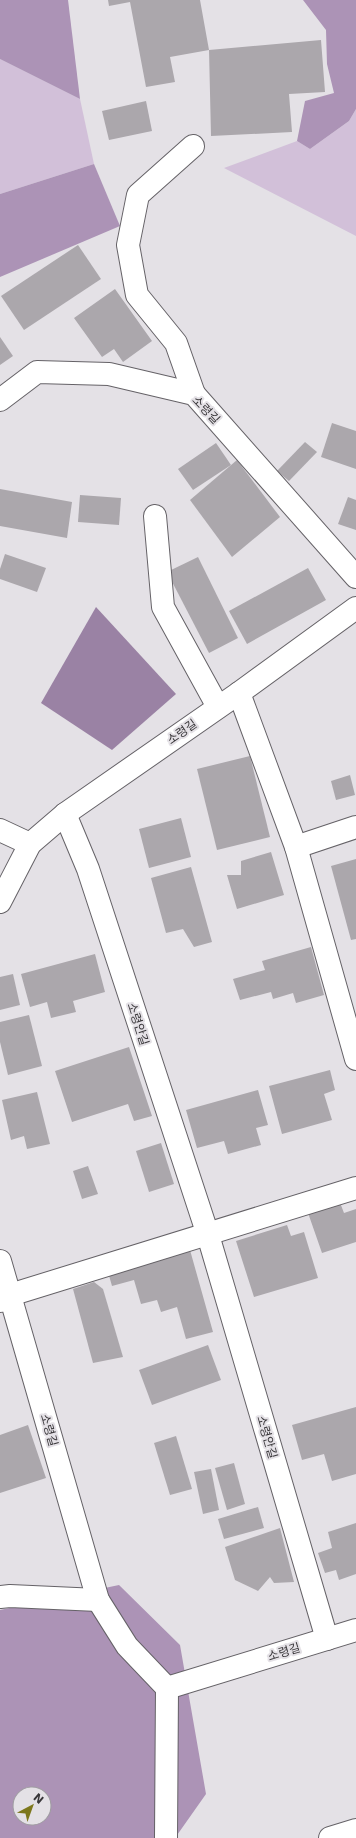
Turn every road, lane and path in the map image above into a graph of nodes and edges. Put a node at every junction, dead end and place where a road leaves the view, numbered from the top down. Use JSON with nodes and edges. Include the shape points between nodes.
{"nodes":[{"id":1,"x":193,"y":146,"type":"dead end"},
{"id":2,"x":194,"y":394,"type":"junction"},
{"id":3,"x":0,"y":400,"type":"edge"},
{"id":4,"x":155,"y":516,"type":"dead end"},
{"id":5,"x":356,"y":577,"type":"edge"},
{"id":6,"x":356,"y":608,"type":"edge"},
{"id":7,"x":239,"y":693,"type":"junction"},
{"id":8,"x":218,"y":708,"type":"junction"},
{"id":9,"x":65,"y":814,"type":"junction"},
{"id":10,"x":356,"y":827,"type":"edge"},
{"id":11,"x":0,"y":830,"type":"edge"},
{"id":12,"x":30,"y":844,"type":"junction"},
{"id":13,"x":296,"y":847,"type":"junction"},
{"id":14,"x":0,"y":902,"type":"edge"},
{"id":15,"x":356,"y":1059,"type":"edge"},
{"id":16,"x":356,"y":1188,"type":"edge"},
{"id":17,"x":208,"y":1235,"type":"junction"},
{"id":18,"x":0,"y":1261,"type":"edge"},
{"id":19,"x":5,"y":1298,"type":"edge"},
{"id":20,"x":0,"y":1597,"type":"edge"},
{"id":21,"x":98,"y":1600,"type":"junction"},
{"id":22,"x":356,"y":1630,"type":"edge"},
{"id":23,"x":327,"y":1638,"type":"junction"},
{"id":24,"x":167,"y":1688,"type":"junction"},
{"id":25,"x":356,"y":1830,"type":"edge"},
{"id":26,"x":166,"y":1838,"type":"edge"},
{"id":27,"x":330,"y":1838,"type":"edge"}],
"edges":[{"from":1,"to":2,"type":"street","via":[[138,195],[128,246],[137,295],[176,343]]},
{"from":2,"to":3,"type":"street","name":"소령길","via":[[109,374],[37,372]]},
{"from":2,"to":5,"type":"street","name":"소령길"},
{"from":4,"to":8,"type":"street","via":[[163,607]]},
{"from":6,"to":7,"type":"street","name":"소령길"},
{"from":7,"to":8,"type":"street","name":"소령길"},
{"from":7,"to":13,"type":"street"},
{"from":8,"to":9,"type":"street","name":"소령길"},
{"from":9,"to":12,"type":"street","name":"소령길"},
{"from":9,"to":17,"type":"street","name":"소령안길","via":[[88,868]]},
{"from":10,"to":13,"type":"street"},
{"from":11,"to":12,"type":"street"},
{"from":12,"to":14,"type":"street","name":"소령길"},
{"from":13,"to":15,"type":"street"},
{"from":16,"to":17,"type":"street"},
{"from":17,"to":19,"type":"street"},
{"from":17,"to":23,"type":"street","name":"소령안길"},
{"from":18,"to":19,"type":"street","name":"소령길"},
{"from":19,"to":21,"type":"street","name":"소령길"},
{"from":20,"to":21,"type":"street"},
{"from":21,"to":24,"type":"street","name":"소령길","via":[[127,1646]]},
{"from":22,"to":23,"type":"street","name":"소령길"},
{"from":23,"to":24,"type":"street","name":"소령길"},
{"from":24,"to":26,"type":"street"},
{"from":25,"to":27,"type":"street"}]}
